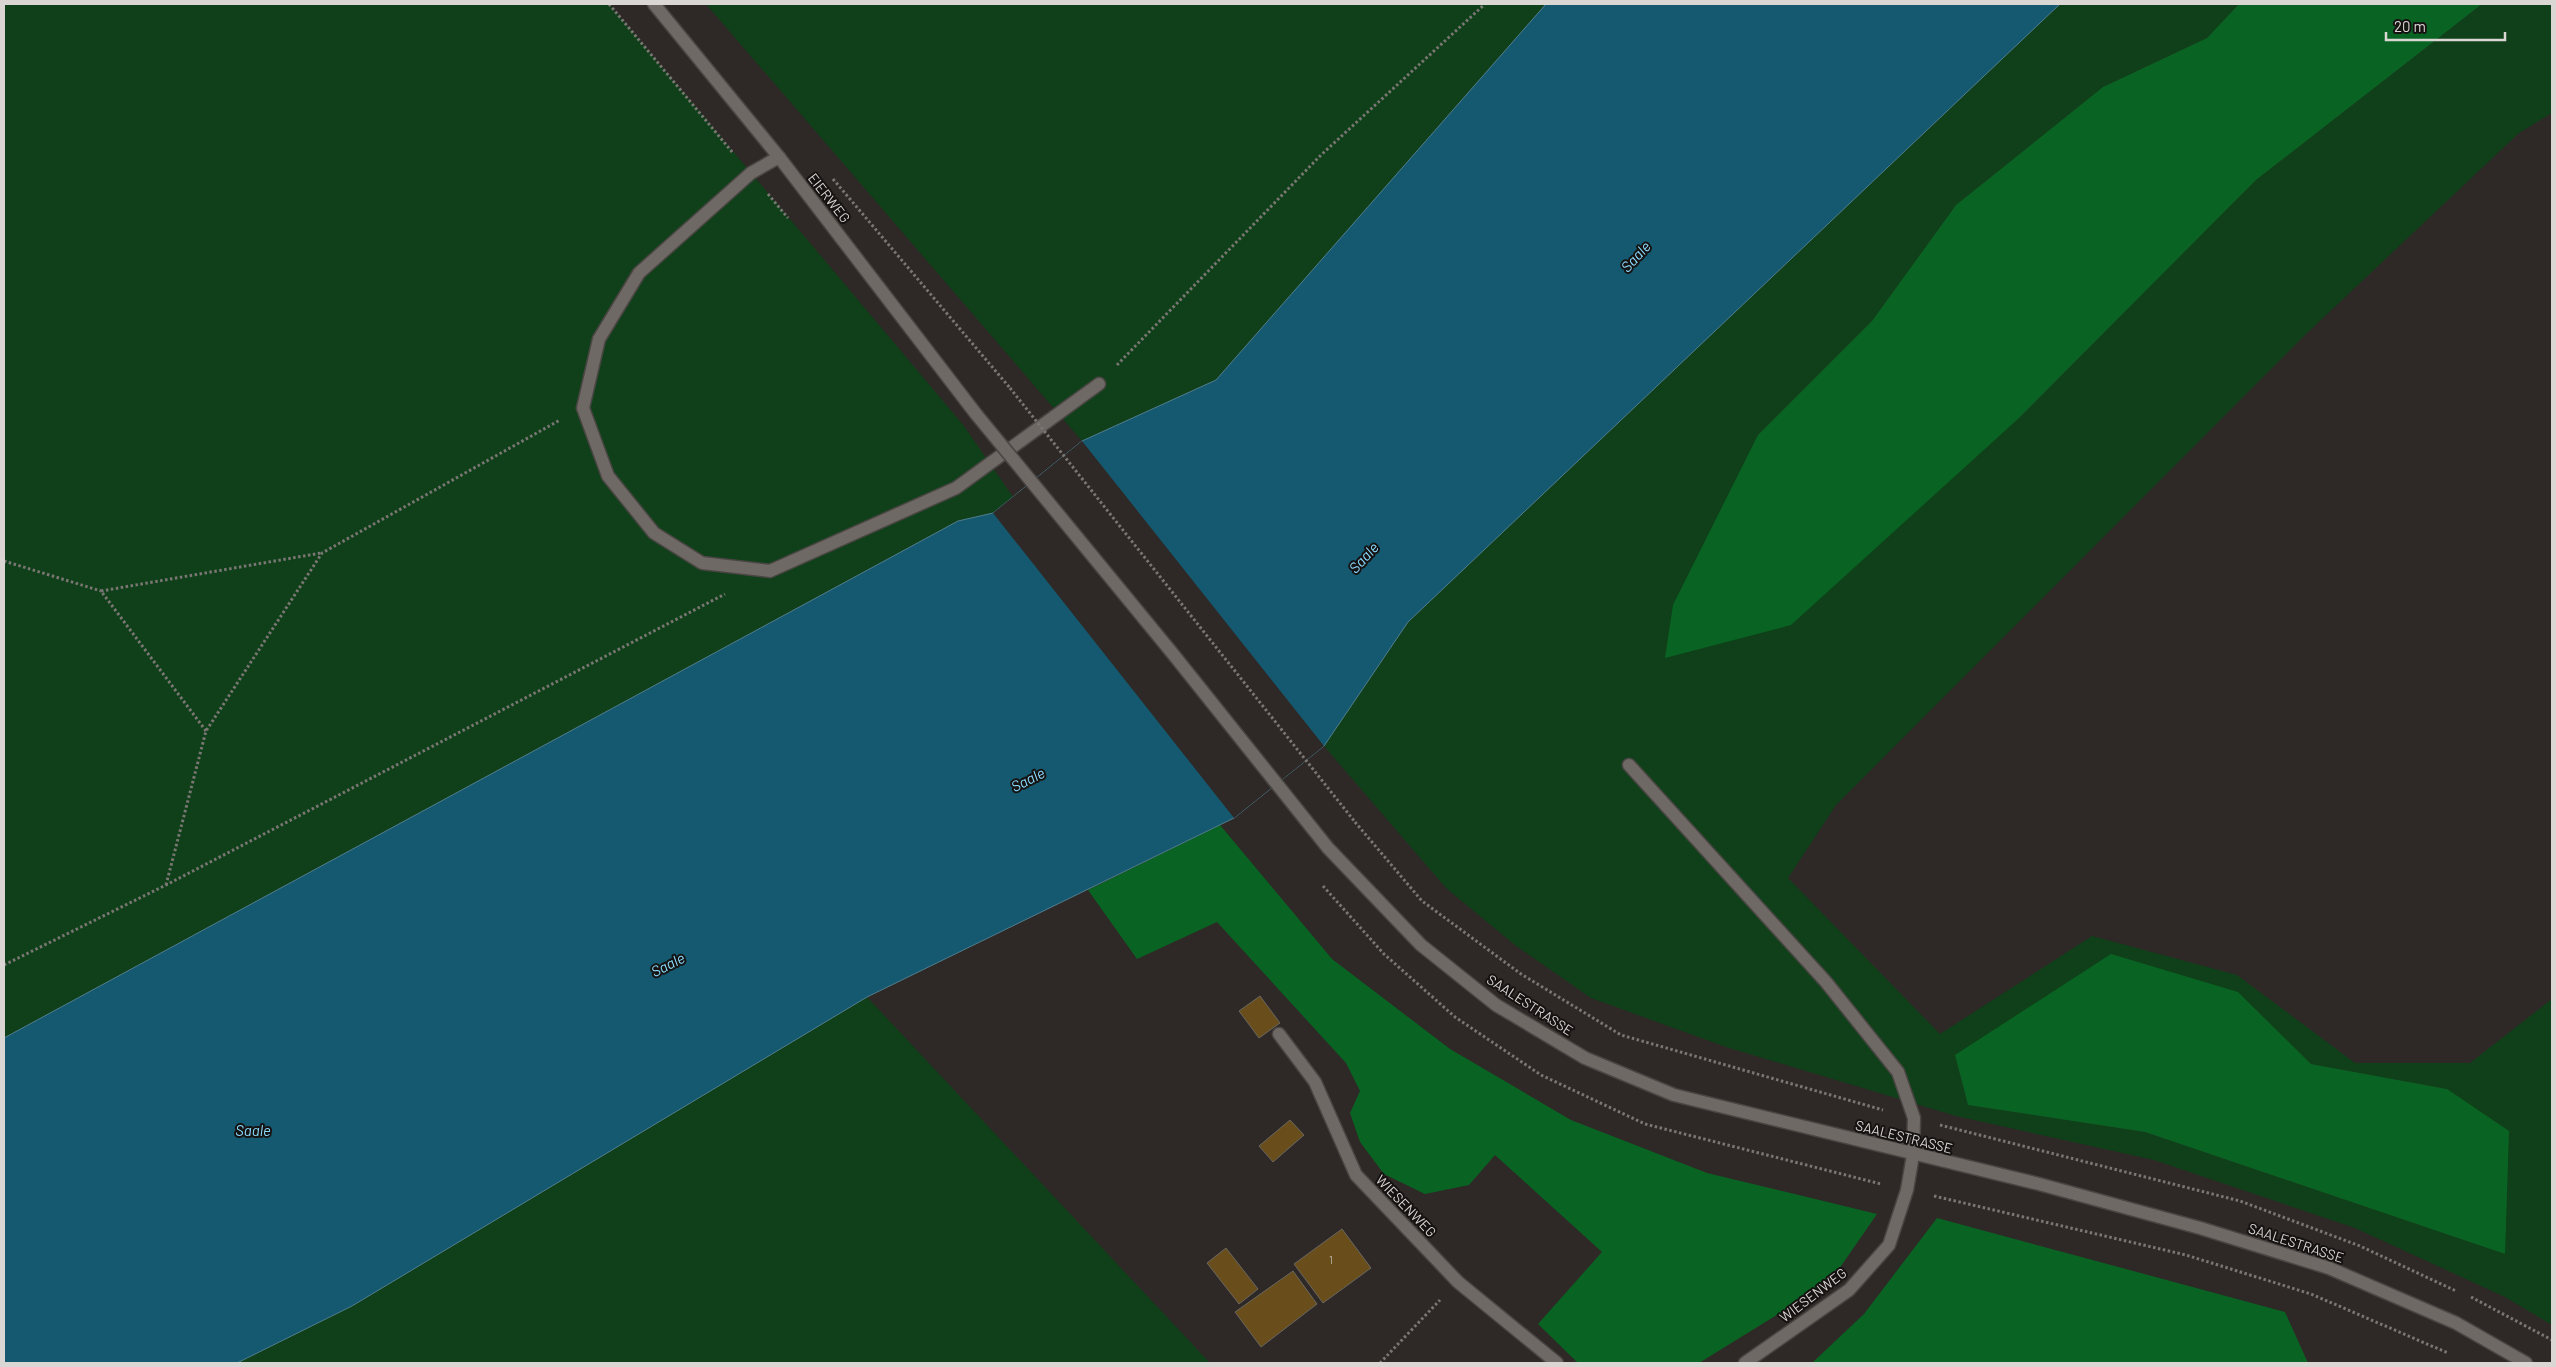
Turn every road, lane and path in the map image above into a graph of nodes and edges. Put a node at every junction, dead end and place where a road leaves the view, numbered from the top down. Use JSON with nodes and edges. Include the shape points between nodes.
{"nodes":[{"id":1,"x":654,"y":4,"type":"edge"},
{"id":2,"x":1485,"y":4,"type":"edge"},
{"id":3,"x":779,"y":158,"type":"junction"},
{"id":4,"x":827,"y":172,"type":"dead end"},
{"id":5,"x":1099,"y":384,"type":"joint"},
{"id":6,"x":582,"y":408,"type":"junction"},
{"id":7,"x":322,"y":553,"type":"junction"},
{"id":8,"x":4,"y":561,"type":"edge"},
{"id":9,"x":101,"y":591,"type":"junction"},
{"id":10,"x":726,"y":593,"type":"dead end"},
{"id":11,"x":206,"y":731,"type":"junction"},
{"id":12,"x":1629,"y":765,"type":"dead end"},
{"id":13,"x":1356,"y":822,"type":"dead end"},
{"id":14,"x":1328,"y":848,"type":"joint"},
{"id":15,"x":166,"y":885,"type":"junction"},
{"id":16,"x":4,"y":965,"type":"edge"},
{"id":17,"x":1279,"y":1034,"type":"dead end"},
{"id":18,"x":1913,"y":1155,"type":"junction"},
{"id":19,"x":1458,"y":1282,"type":"junction"},
{"id":20,"x":1380,"y":1363,"type":"edge"},
{"id":21,"x":1557,"y":1363,"type":"edge"},
{"id":22,"x":1745,"y":1363,"type":"edge"},
{"id":23,"x":2526,"y":1363,"type":"edge"}],
"edges":[{"from":1,"to":3,"type":"street","name":"EIERWEG"},
{"from":2,"to":5,"type":"path","via":[[1321,155]]},
{"from":3,"to":6,"type":"street","via":[[751,173],[639,273],[599,339]]},
{"from":3,"to":14,"type":"street","name":"EIERWEG","bridge":true,"via":[[976,414]]},
{"from":4,"to":13,"type":"path","bridge":true,"via":[[1010,388]]},
{"from":5,"to":6,"type":"street","via":[[956,488],[770,570],[702,563],[654,533],[608,476]]},
{"from":6,"to":7,"type":"path"},
{"from":7,"to":9,"type":"path"},
{"from":7,"to":11,"type":"path"},
{"from":8,"to":9,"type":"path"},
{"from":9,"to":11,"type":"path"},
{"from":10,"to":15,"type":"path"},
{"from":11,"to":15,"type":"path"},
{"from":12,"to":18,"type":"street","name":"WIESENWEG","via":[[1826,982],[1898,1072],[1914,1118]]},
{"from":14,"to":18,"type":"street","name":"SAALESTRASSE","via":[[1421,945],[1496,1005],[1585,1058],[1674,1095]]},
{"from":15,"to":16,"type":"path"},
{"from":17,"to":19,"type":"street","name":"WIESENWEG","via":[[1316,1082],[1356,1175]]},
{"from":18,"to":22,"type":"street","name":"WIESENWEG","via":[[1907,1190],[1889,1245],[1849,1290]]},
{"from":18,"to":23,"type":"street","name":"SAALESTRASSE","via":[[2039,1184],[2200,1228],[2329,1268],[2456,1323]]},
{"from":19,"to":20,"type":"path"},
{"from":19,"to":21,"type":"street","name":"WIESENWEG"}]}
